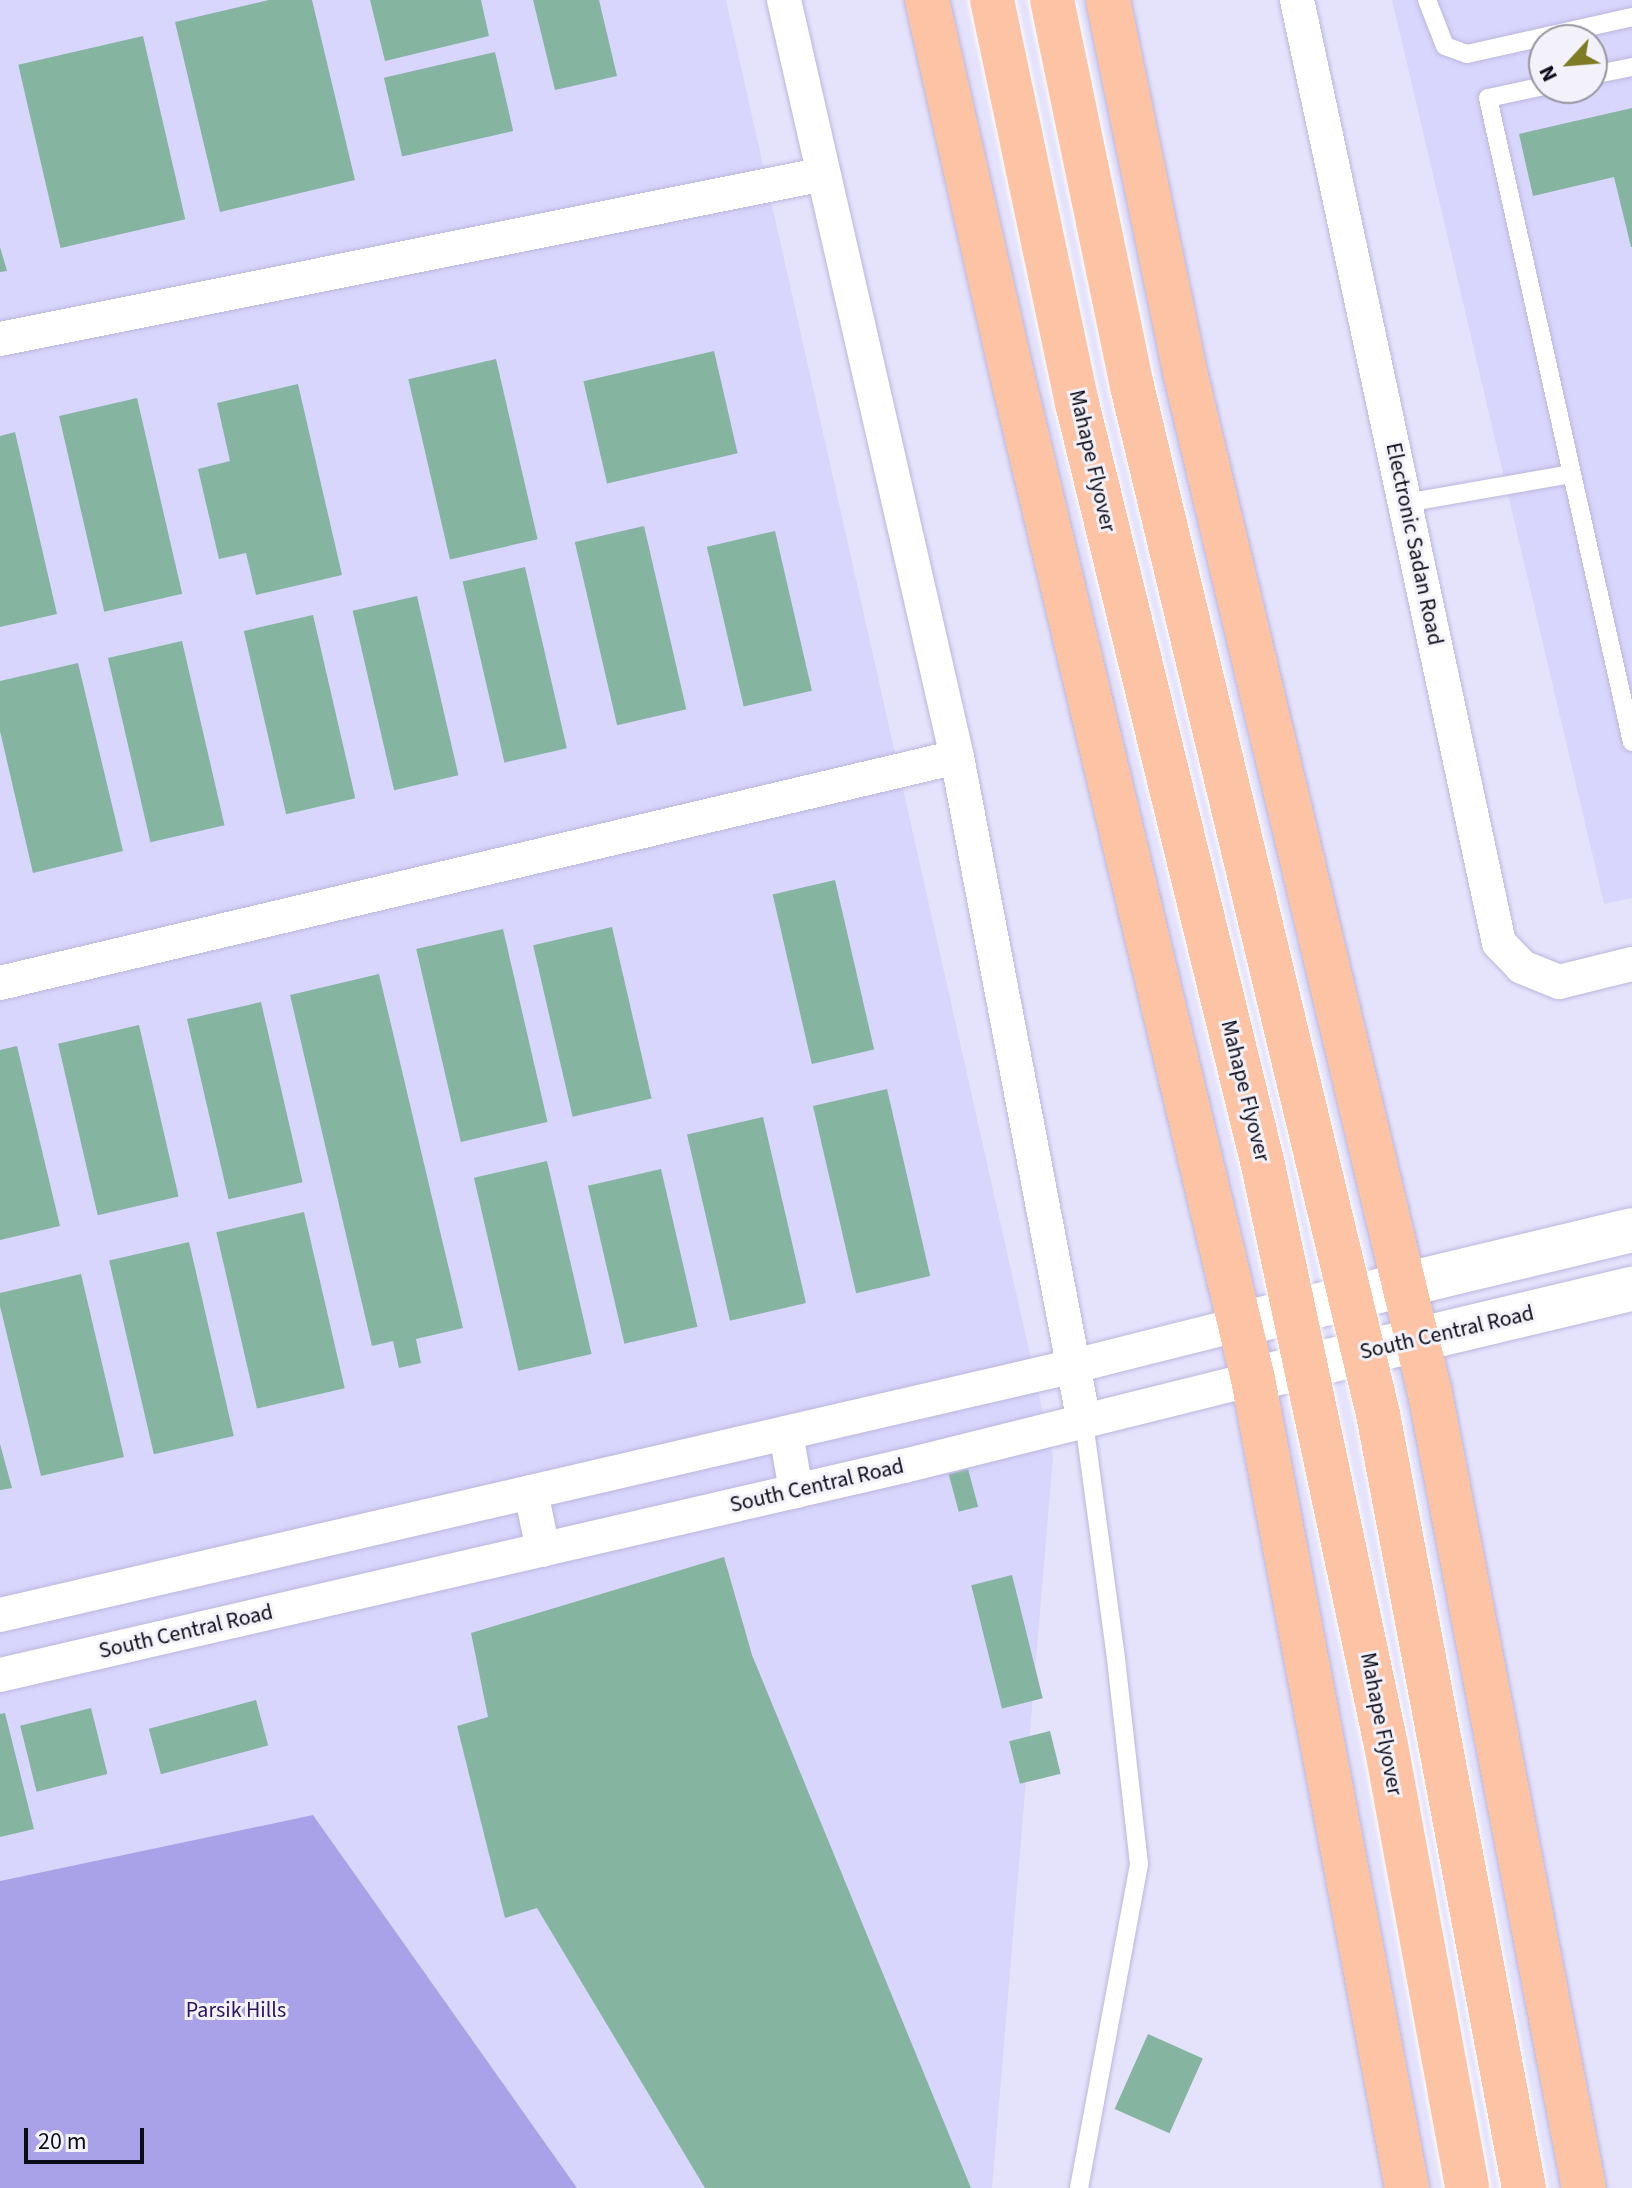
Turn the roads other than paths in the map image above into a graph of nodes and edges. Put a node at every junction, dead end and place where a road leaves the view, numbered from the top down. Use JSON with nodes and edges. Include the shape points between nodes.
{"nodes":[{"id":1,"x":784,"y":0,"type":"edge"},
{"id":2,"x":927,"y":0,"type":"edge"},
{"id":3,"x":992,"y":0,"type":"edge"},
{"id":4,"x":1052,"y":0,"type":"edge"},
{"id":5,"x":1108,"y":0,"type":"edge"},
{"id":6,"x":1297,"y":0,"type":"edge"},
{"id":7,"x":1427,"y":0,"type":"edge"},
{"id":8,"x":1632,"y":17,"type":"edge"},
{"id":9,"x":1632,"y":67,"type":"edge"},
{"id":10,"x":1608,"y":72,"type":"edge"},
{"id":11,"x":1528,"y":89,"type":"edge"},
{"id":12,"x":824,"y":174,"type":"junction"},
{"id":13,"x":0,"y":339,"type":"edge"},
{"id":14,"x":1572,"y":474,"type":"junction"},
{"id":15,"x":1405,"y":503,"type":"junction"},
{"id":16,"x":1632,"y":742,"type":"edge"},
{"id":17,"x":957,"y":757,"type":"junction"},
{"id":18,"x":1632,"y":964,"type":"edge"},
{"id":19,"x":0,"y":983,"type":"edge"},
{"id":20,"x":1632,"y":1230,"type":"edge"},
{"id":21,"x":1405,"y":1284,"type":"junction"},
{"id":22,"x":1632,"y":1289,"type":"edge"},
{"id":23,"x":1241,"y":1324,"type":"junction"},
{"id":24,"x":1418,"y":1340,"type":"junction"},
{"id":25,"x":1074,"y":1366,"type":"junction"},
{"id":26,"x":1253,"y":1379,"type":"junction"},
{"id":27,"x":1084,"y":1422,"type":"junction"},
{"id":28,"x":786,"y":1433,"type":"junction"},
{"id":29,"x":796,"y":1491,"type":"junction"},
{"id":30,"x":531,"y":1492,"type":"junction"},
{"id":31,"x":543,"y":1550,"type":"junction"},
{"id":32,"x":248,"y":1558,"type":"junction"},
{"id":33,"x":0,"y":1615,"type":"edge"},
{"id":34,"x":252,"y":1617,"type":"junction"},
{"id":35,"x":0,"y":1675,"type":"edge"},
{"id":36,"x":1079,"y":2188,"type":"edge"},
{"id":37,"x":1407,"y":2188,"type":"edge"},
{"id":38,"x":1467,"y":2188,"type":"edge"},
{"id":39,"x":1524,"y":2188,"type":"edge"},
{"id":40,"x":1584,"y":2188,"type":"edge"}],
"edges":[{"from":1,"to":12,"type":"street"},
{"from":2,"to":23,"type":"main road"},
{"from":3,"to":38,"type":"main road","name":"Mahape Flyover","bridge":true,"via":[[1077,403],[1263,1165],[1386,1745]]},
{"from":4,"to":39,"type":"main road","bridge":true,"via":[[1132,386],[1378,1414]]},
{"from":5,"to":21,"type":"main road","via":[[1185,372]]},
{"from":6,"to":15,"type":"street","name":"Electronic Sadan Road"},
{"from":7,"to":8,"type":"lane","via":[[1445,46],[1467,54]]},
{"from":9,"to":10,"type":"lane"},
{"from":11,"to":14,"type":"lane","via":[[1488,98]]},
{"from":12,"to":13,"type":"street"},
{"from":12,"to":17,"type":"street"},
{"from":14,"to":15,"type":"lane"},
{"from":14,"to":16,"type":"lane"},
{"from":15,"to":18,"type":"street","name":"Electronic Sadan Road","via":[[1499,943],[1522,967],[1559,982]]},
{"from":17,"to":19,"type":"street"},
{"from":17,"to":25,"type":"street"},
{"from":20,"to":21,"type":"main road"},
{"from":21,"to":23,"type":"main road"},
{"from":21,"to":24,"type":"main road"},
{"from":22,"to":24,"type":"main road","name":"South Central Road"},
{"from":23,"to":25,"type":"street"},
{"from":23,"to":26,"type":"main road"},
{"from":24,"to":26,"type":"main road","name":"South Central Road"},
{"from":24,"to":40,"type":"main road"},
{"from":25,"to":27,"type":"street"},
{"from":25,"to":28,"type":"street"},
{"from":26,"to":27,"type":"street","name":"South Central Road"},
{"from":26,"to":37,"type":"main road"},
{"from":27,"to":29,"type":"street","name":"South Central Road"},
{"from":27,"to":36,"type":"lane","via":[[1139,1864]]},
{"from":28,"to":29,"type":"street"},
{"from":28,"to":30,"type":"street"},
{"from":29,"to":31,"type":"street","name":"South Central Road"},
{"from":30,"to":31,"type":"street"},
{"from":30,"to":32,"type":"street"},
{"from":31,"to":34,"type":"street","name":"South Central Road"},
{"from":32,"to":33,"type":"street"},
{"from":32,"to":34,"type":"street"},
{"from":34,"to":35,"type":"street","name":"South Central Road"}]}
